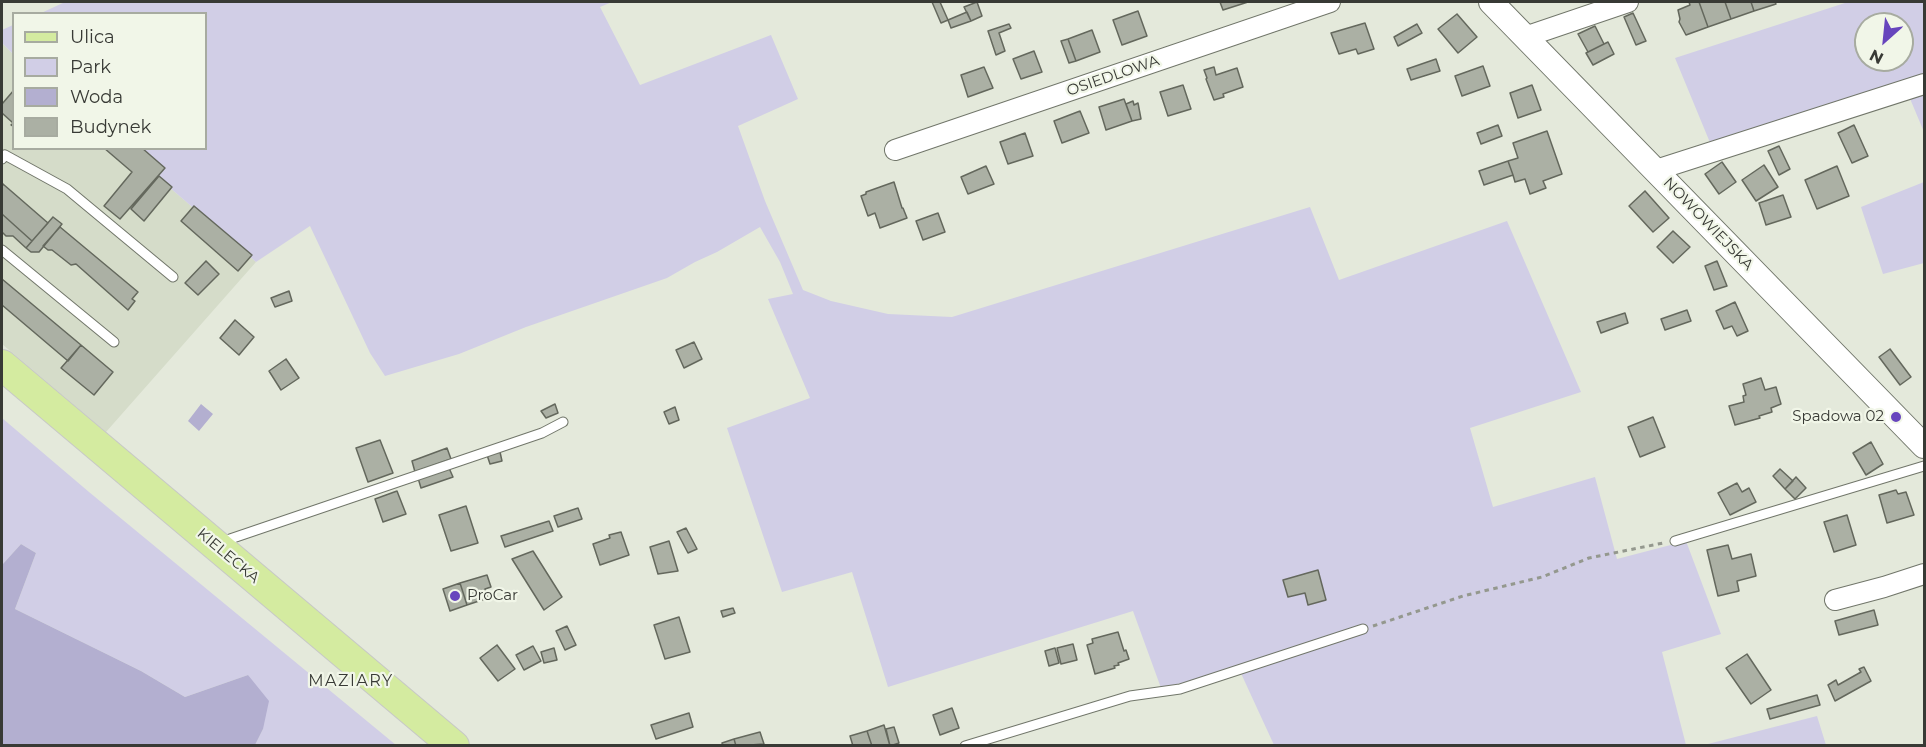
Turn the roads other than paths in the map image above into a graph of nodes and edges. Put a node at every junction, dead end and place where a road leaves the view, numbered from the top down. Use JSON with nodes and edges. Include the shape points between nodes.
{"nodes":[{"id":1,"x":1330,"y":2,"type":"edge"},
{"id":2,"x":1491,"y":2,"type":"edge"},
{"id":3,"x":1628,"y":2,"type":"edge"},
{"id":4,"x":1525,"y":37,"type":"junction"},
{"id":5,"x":1924,"y":84,"type":"edge"},
{"id":6,"x":895,"y":150,"type":"dead end"},
{"id":7,"x":2,"y":159,"type":"edge"},
{"id":8,"x":1656,"y":170,"type":"junction"},
{"id":9,"x":2,"y":250,"type":"edge"},
{"id":10,"x":173,"y":277,"type":"dead end"},
{"id":11,"x":114,"y":342,"type":"dead end"},
{"id":12,"x":2,"y":365,"type":"edge"},
{"id":13,"x":563,"y":422,"type":"dead end"},
{"id":14,"x":1924,"y":446,"type":"edge"},
{"id":15,"x":1924,"y":466,"type":"edge"},
{"id":16,"x":1675,"y":541,"type":"road end"},
{"id":17,"x":218,"y":547,"type":"junction"},
{"id":18,"x":1924,"y":574,"type":"edge"},
{"id":19,"x":1835,"y":600,"type":"dead end"},
{"id":20,"x":1363,"y":629,"type":"road end"},
{"id":21,"x":454,"y":746,"type":"edge"},
{"id":22,"x":965,"y":746,"type":"edge"}],
"edges":[{"from":1,"to":6,"type":"street","name":"OSIEDLOWA"},
{"from":2,"to":4,"type":"street","name":"NOWOWIEJSKA"},
{"from":3,"to":4,"type":"street"},
{"from":4,"to":8,"type":"street","name":"NOWOWIEJSKA"},
{"from":5,"to":8,"type":"street"},
{"from":7,"to":10,"type":"lane","via":[[5,155],[67,189]]},
{"from":8,"to":14,"type":"street","name":"NOWOWIEJSKA"},
{"from":9,"to":11,"type":"lane"},
{"from":12,"to":17,"type":"main road","name":"KIELECKA"},
{"from":13,"to":17,"type":"lane","via":[[542,433],[230,539]]},
{"from":15,"to":16,"type":"lane"},
{"from":17,"to":21,"type":"main road","name":"KIELECKA"},
{"from":18,"to":19,"type":"street"},
{"from":20,"to":22,"type":"lane","via":[[1180,689],[1130,696]]}]}
